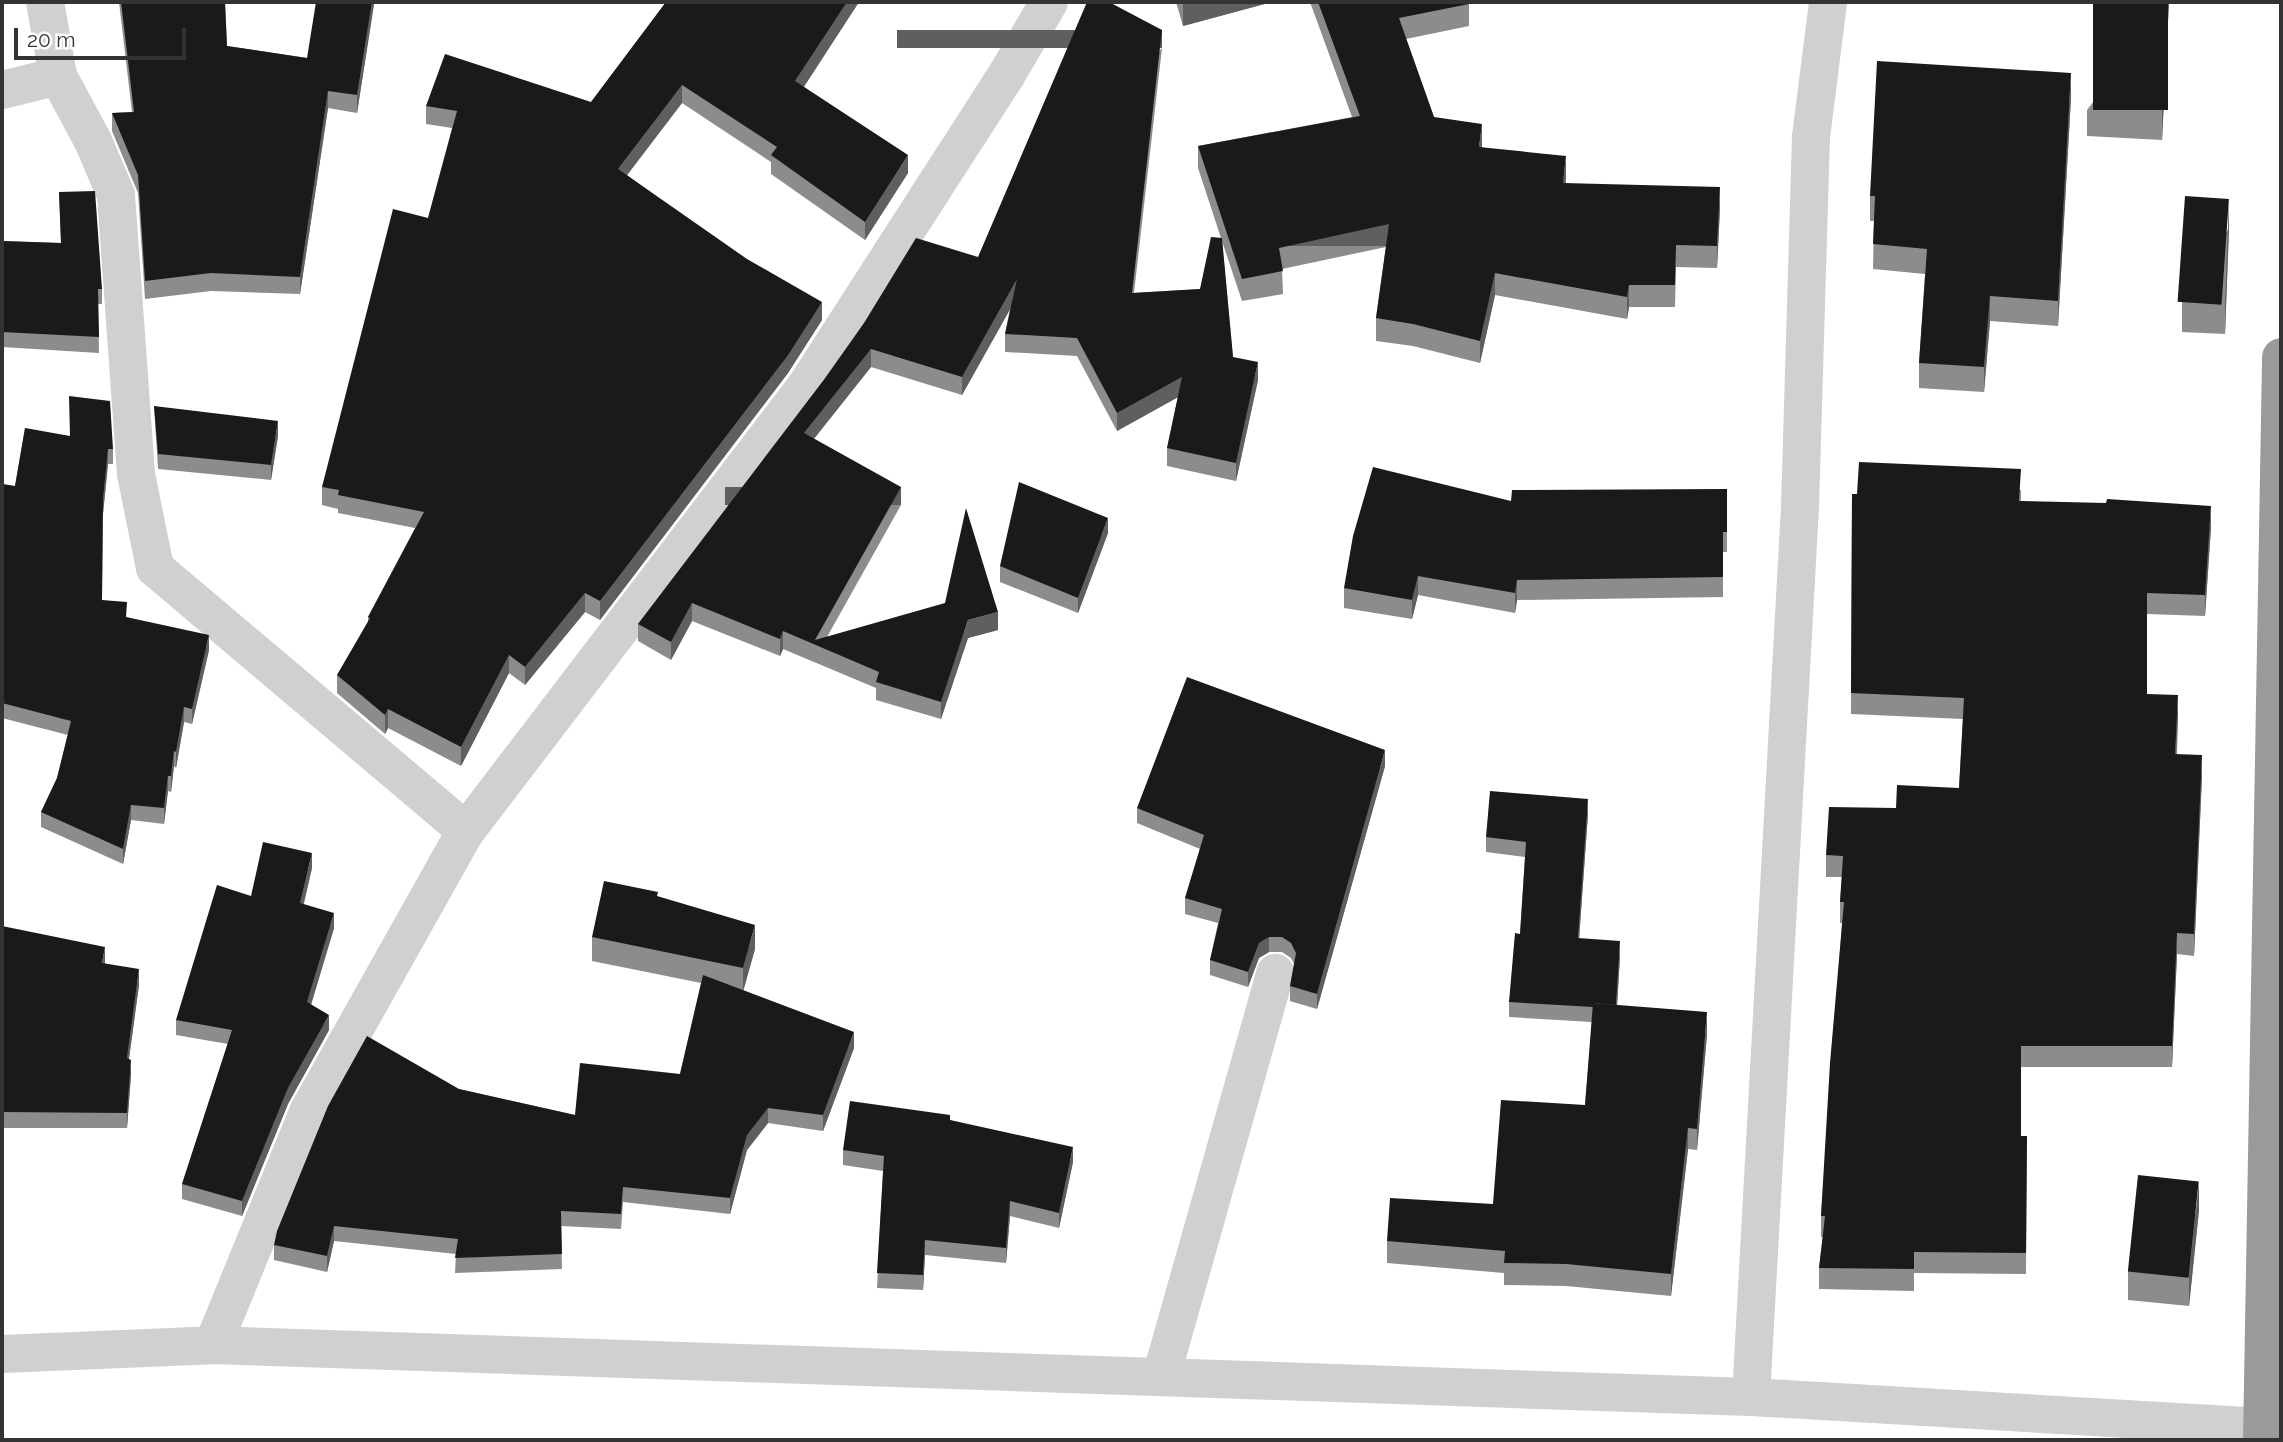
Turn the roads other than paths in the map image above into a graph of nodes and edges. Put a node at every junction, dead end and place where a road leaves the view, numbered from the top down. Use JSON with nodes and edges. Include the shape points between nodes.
{"nodes":[{"id":1,"x":45,"y":2,"type":"edge"},
{"id":2,"x":1049,"y":2,"type":"edge"},
{"id":3,"x":1828,"y":2,"type":"edge"},
{"id":4,"x":58,"y":76,"type":"junction"},
{"id":5,"x":2,"y":90,"type":"edge"},
{"id":6,"x":2281,"y":357,"type":"edge"},
{"id":7,"x":466,"y":831,"type":"junction"},
{"id":8,"x":1276,"y":973,"type":"dead end"},
{"id":9,"x":213,"y":1345,"type":"junction"},
{"id":10,"x":2,"y":1354,"type":"edge"},
{"id":11,"x":1161,"y":1377,"type":"junction"},
{"id":12,"x":1751,"y":1397,"type":"junction"},
{"id":13,"x":2269,"y":1432,"type":"edge"}],
"edges":[{"from":1,"to":4,"type":"street"},
{"from":2,"to":7,"type":"street","via":[[806,386]]},
{"from":3,"to":12,"type":"street","via":[[1811,137],[1800,507]]},
{"from":4,"to":5,"type":"street"},
{"from":4,"to":7,"type":"street","via":[[116,195],[136,474],[155,568]]},
{"from":6,"to":13,"type":"highway"},
{"from":7,"to":9,"type":"street","via":[[308,1112]]},
{"from":8,"to":11,"type":"street"},
{"from":9,"to":10,"type":"street"},
{"from":9,"to":11,"type":"street"},
{"from":11,"to":12,"type":"street"},
{"from":12,"to":13,"type":"street"}]}
